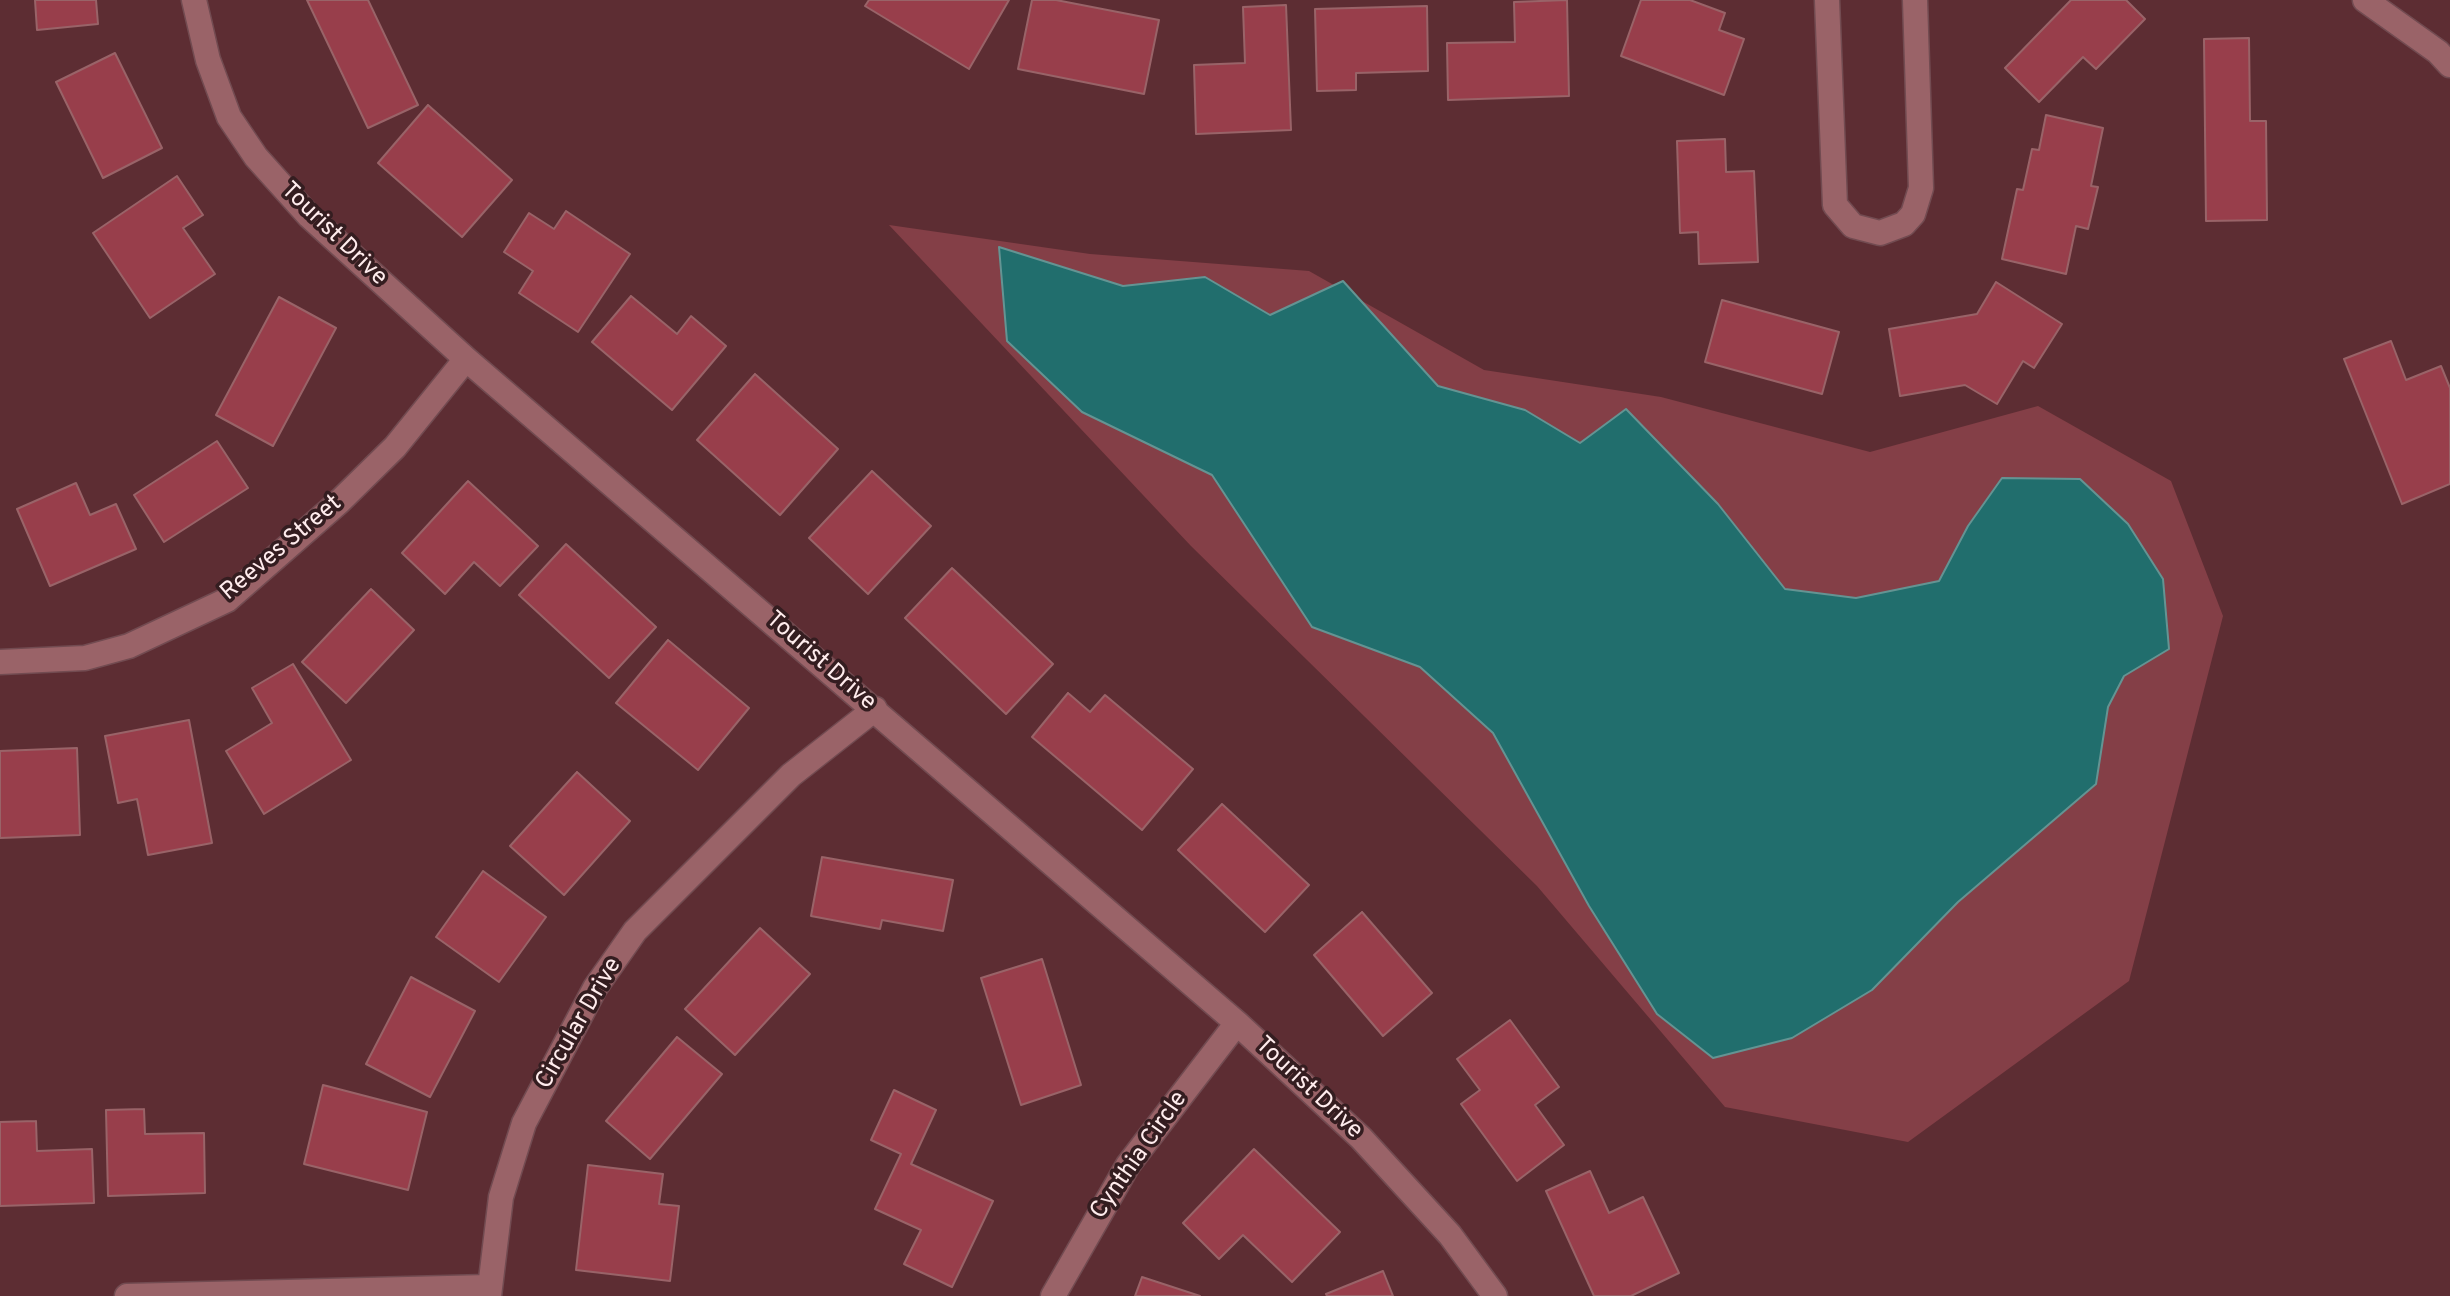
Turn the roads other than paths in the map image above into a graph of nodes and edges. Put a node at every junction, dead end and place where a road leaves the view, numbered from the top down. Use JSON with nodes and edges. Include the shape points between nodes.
{"nodes":[{"id":1,"x":194,"y":0,"type":"edge"},
{"id":2,"x":1827,"y":0,"type":"edge"},
{"id":3,"x":1915,"y":0,"type":"edge"},
{"id":4,"x":2365,"y":0,"type":"edge"},
{"id":5,"x":2450,"y":65,"type":"edge"},
{"id":6,"x":466,"y":359,"type":"junction"},
{"id":7,"x":0,"y":662,"type":"edge"},
{"id":8,"x":875,"y":709,"type":"junction"},
{"id":9,"x":1237,"y":1023,"type":"junction"},
{"id":10,"x":489,"y":1292,"type":"edge"},
{"id":11,"x":127,"y":1296,"type":"edge"},
{"id":12,"x":1053,"y":1296,"type":"edge"},
{"id":13,"x":1495,"y":1296,"type":"edge"}],
"edges":[{"from":1,"to":6,"type":"street","name":"Tourist Drive","via":[[229,117],[256,157],[309,216]]},
{"from":2,"to":3,"type":"street","via":[[1835,205],[1853,226],[1880,233],[1904,224],[1919,201]]},
{"from":4,"to":5,"type":"street"},
{"from":6,"to":7,"type":"street","name":"Reeves Street","via":[[395,447],[227,600],[129,646],[85,658]]},
{"from":6,"to":8,"type":"street","name":"Tourist Drive"},
{"from":8,"to":9,"type":"street","name":"Tourist Drive"},
{"from":8,"to":10,"type":"street","name":"Circular Drive","via":[[791,775],[635,931],[595,988],[524,1123],[501,1197]]},
{"from":9,"to":12,"type":"street","name":"Cynthia Circle","via":[[1128,1165]]},
{"from":9,"to":13,"type":"street","name":"Tourist Drive","via":[[1361,1138],[1450,1235]]},
{"from":10,"to":11,"type":"street"}]}
